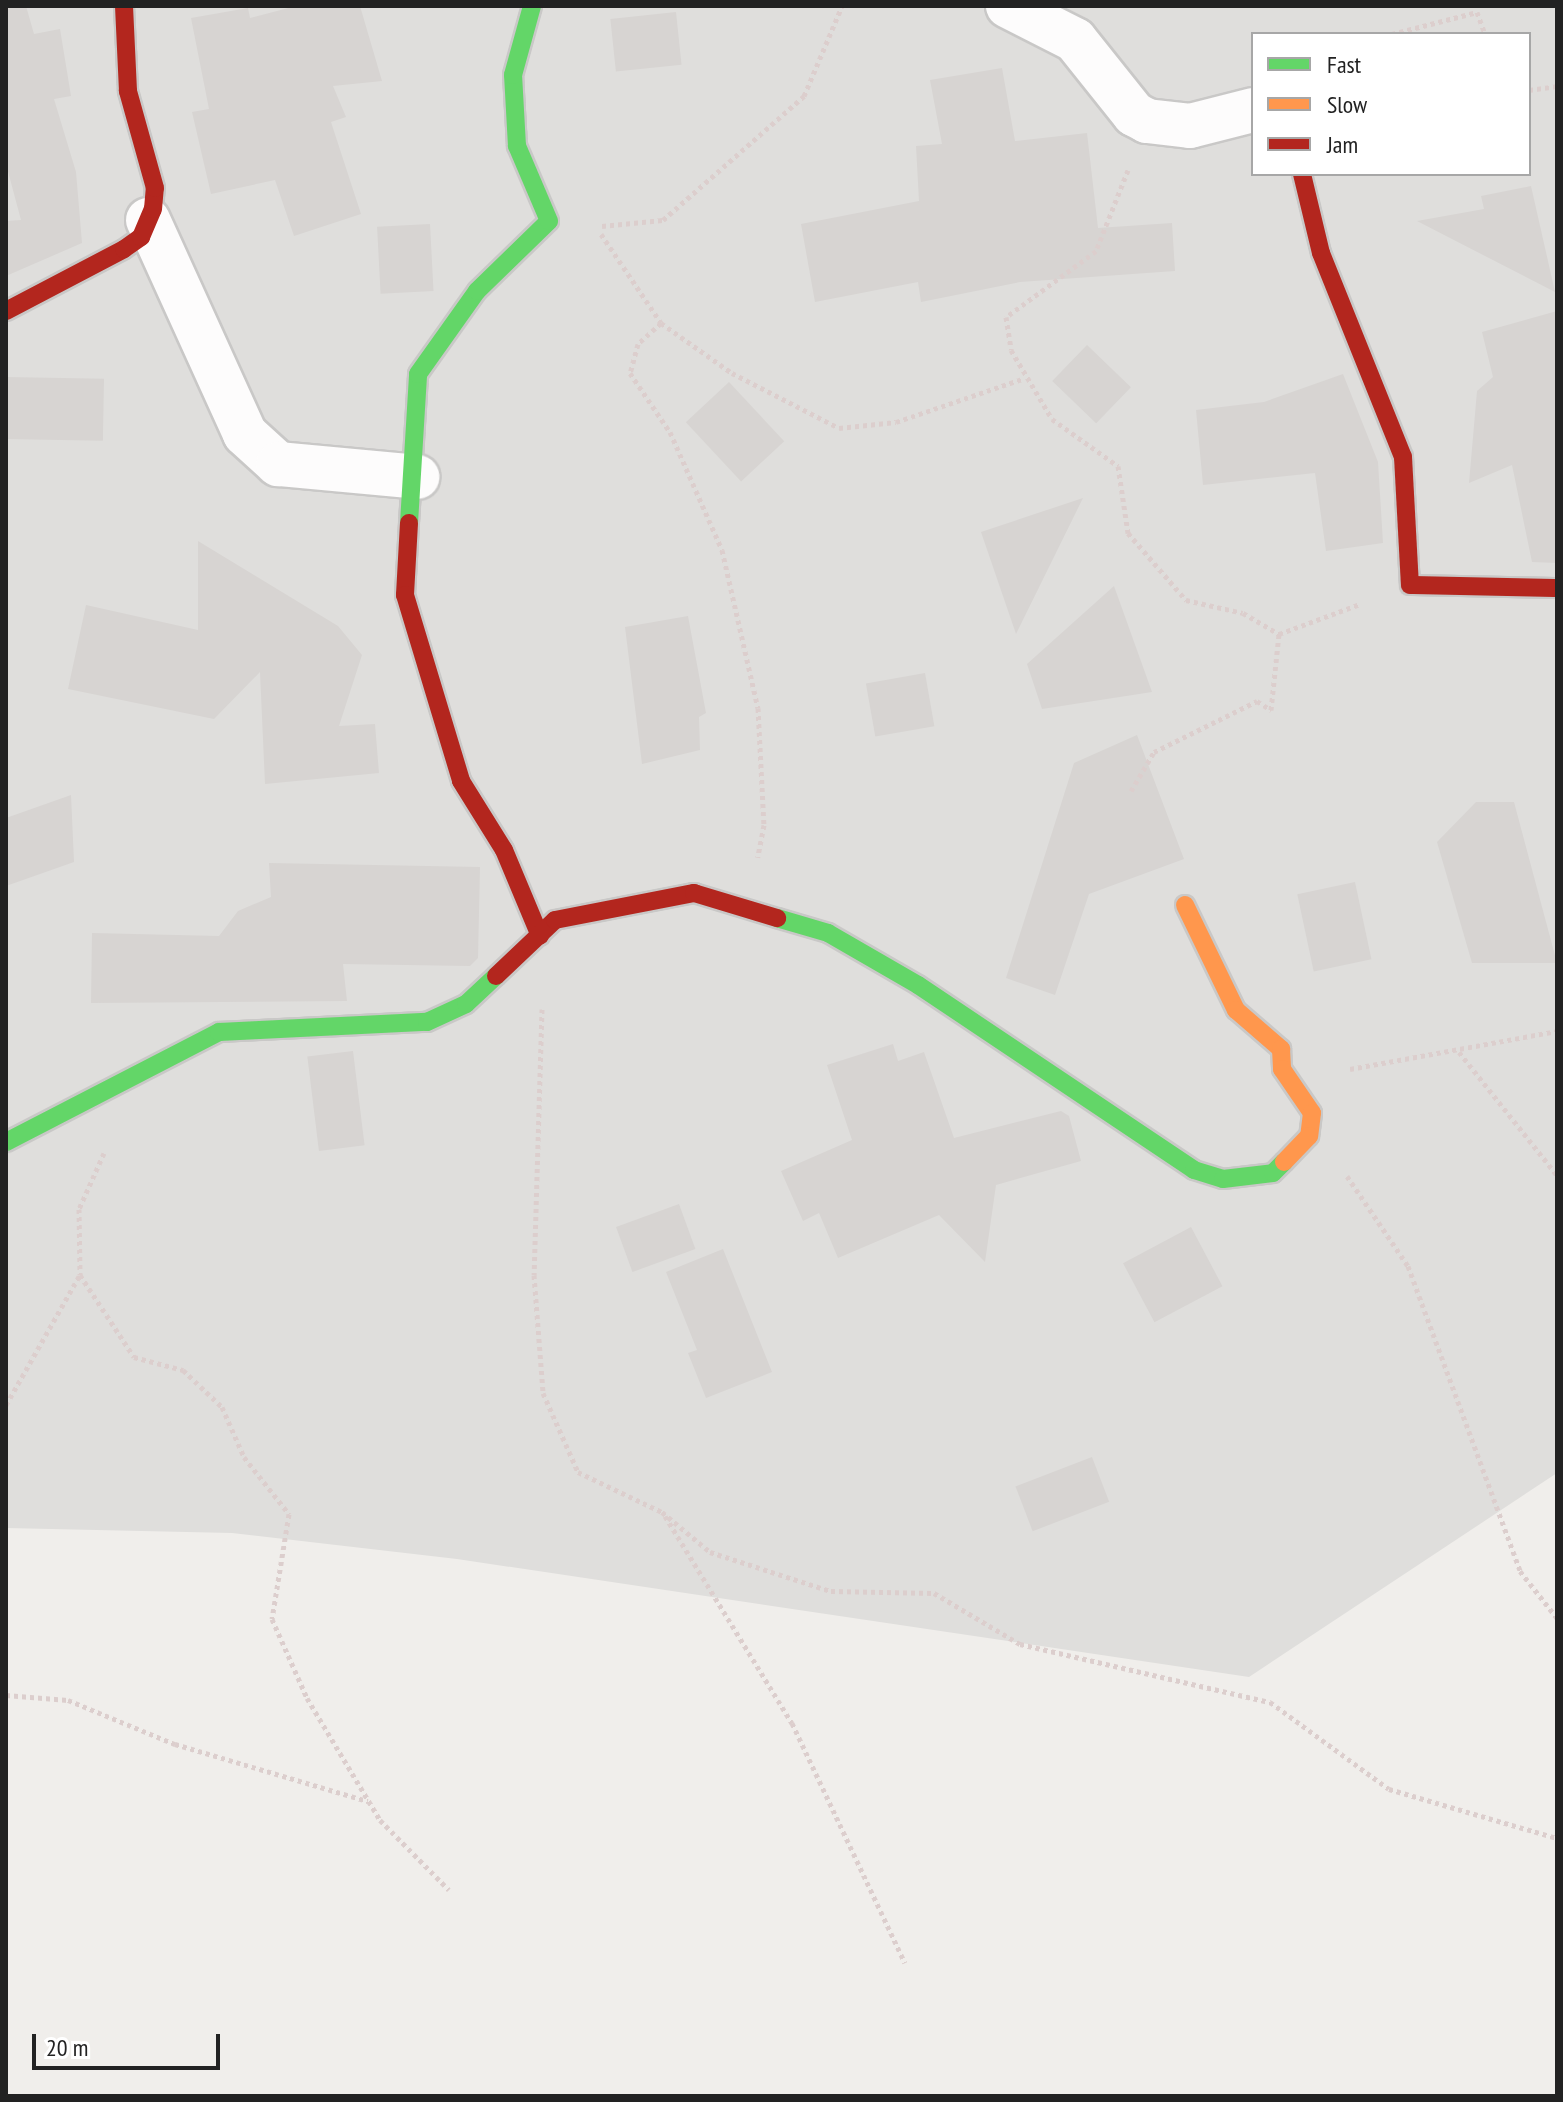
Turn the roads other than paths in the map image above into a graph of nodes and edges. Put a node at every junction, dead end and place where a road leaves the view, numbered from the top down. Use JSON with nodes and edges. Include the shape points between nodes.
{"nodes":[{"id":1,"x":124,"y":6,"type":"edge"},
{"id":2,"x":532,"y":6,"type":"edge"},
{"id":3,"x":1008,"y":6,"type":"edge"},
{"id":4,"x":1251,"y":111,"type":"edge"},
{"id":5,"x":1302,"y":176,"type":"edge"},
{"id":6,"x":148,"y":220,"type":"junction"},
{"id":7,"x":6,"y":311,"type":"edge"},
{"id":8,"x":417,"y":477,"type":"junction"},
{"id":9,"x":1557,"y":588,"type":"edge"},
{"id":10,"x":1185,"y":905,"type":"dead end"},
{"id":11,"x":540,"y":936,"type":"junction"},
{"id":12,"x":6,"y":1142,"type":"edge"}],
"edges":[{"from":1,"to":6,"type":"street","via":[[128,91],[155,188]]},
{"from":2,"to":8,"type":"street","via":[[513,75],[517,146],[549,221],[477,291],[418,374]]},
{"from":3,"to":4,"type":"street","via":[[1075,40],[1134,114],[1147,121],[1190,126]]},
{"from":5,"to":9,"type":"street","via":[[1321,253],[1403,457],[1410,585]]},
{"from":6,"to":7,"type":"street","via":[[124,249]]},
{"from":6,"to":8,"type":"street","via":[[245,434],[278,464]]},
{"from":8,"to":11,"type":"street","via":[[405,595],[461,781],[504,850]]},
{"from":10,"to":11,"type":"street","via":[[1236,1010],[1281,1049],[1282,1069],[1302,1091],[1313,1126],[1273,1173],[1207,1176],[918,985],[828,933],[709,896],[674,896],[555,920]]},
{"from":11,"to":12,"type":"street","via":[[447,1016],[303,1033],[219,1032],[90,1093]]}]}
